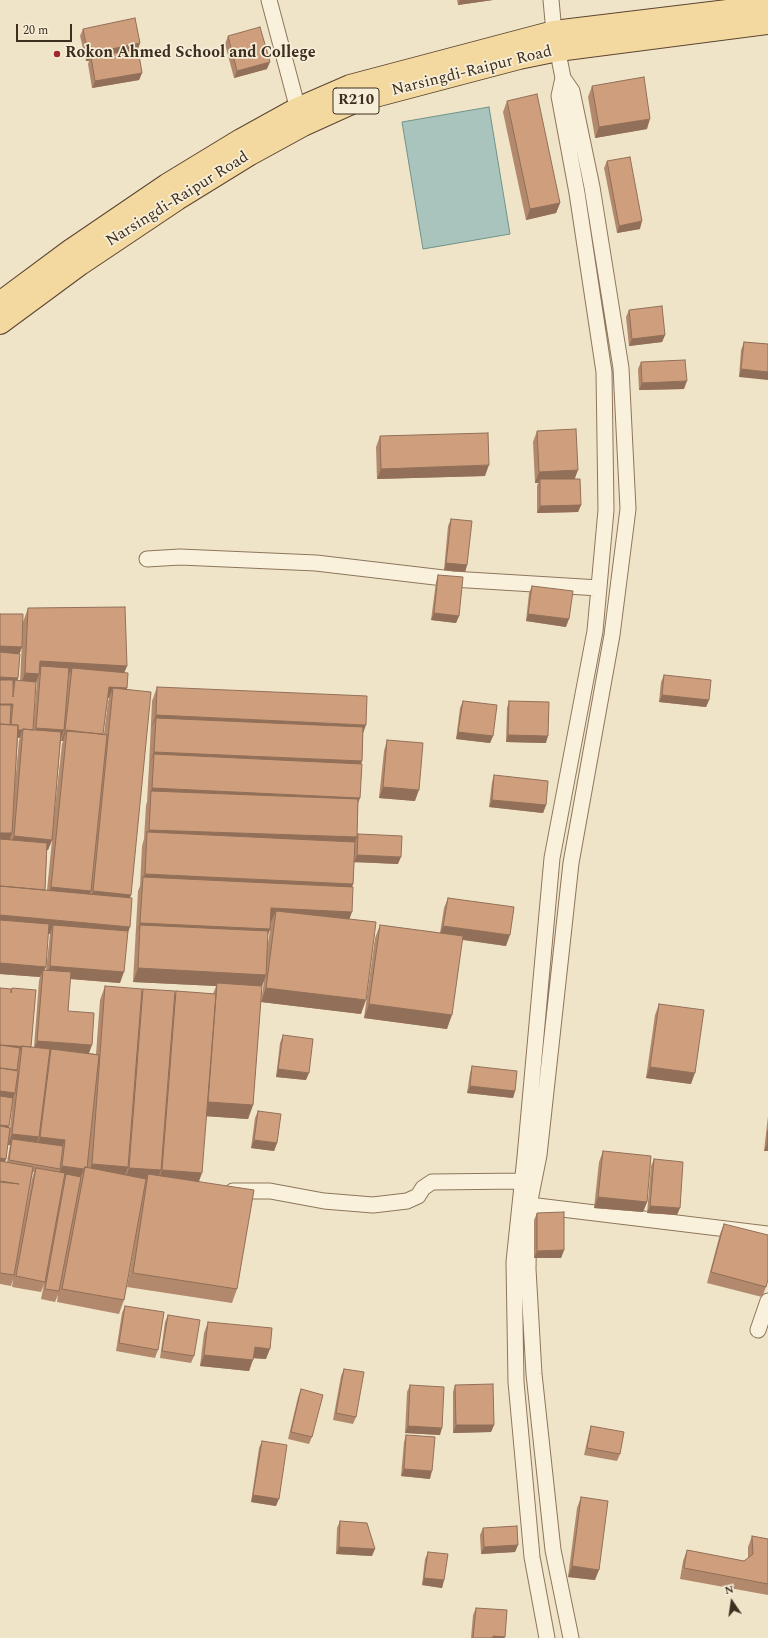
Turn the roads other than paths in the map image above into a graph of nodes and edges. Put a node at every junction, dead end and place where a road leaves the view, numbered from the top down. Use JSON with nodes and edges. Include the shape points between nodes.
{"nodes":[{"id":1,"x":268,"y":0,"type":"edge"},
{"id":2,"x":551,"y":0,"type":"edge"},
{"id":3,"x":768,"y":6,"type":"edge"},
{"id":4,"x":768,"y":23,"type":"edge"},
{"id":5,"x":556,"y":41,"type":"junction"},
{"id":6,"x":563,"y":78,"type":"junction"},
{"id":7,"x":300,"y":117,"type":"junction"},
{"id":8,"x":0,"y":303,"type":"edge"},
{"id":9,"x":0,"y":323,"type":"edge"},
{"id":10,"x":147,"y":559,"type":"dead end"},
{"id":11,"x":599,"y":588,"type":"junction"},
{"id":12,"x":523,"y":1181,"type":"junction"},
{"id":13,"x":222,"y":1191,"type":"edge"},
{"id":14,"x":525,"y":1204,"type":"junction"},
{"id":15,"x":768,"y":1234,"type":"edge"},
{"id":16,"x":768,"y":1301,"type":"edge"},
{"id":17,"x":758,"y":1330,"type":"dead end"},
{"id":18,"x":547,"y":1638,"type":"edge"},
{"id":19,"x":571,"y":1638,"type":"edge"}],
"edges":[{"from":1,"to":7,"type":"street"},
{"from":2,"to":5,"type":"street"},
{"from":3,"to":5,"type":"main road","name":"Narsingdi-Raipur Road","number":"R210"},
{"from":4,"to":5,"type":"main road","name":"Narsingdi-Raipur Road","number":"R210"},
{"from":5,"to":6,"type":"street"},
{"from":5,"to":7,"type":"main road","name":"Narsingdi-Raipur Road","number":"R210","via":[[350,86]]},
{"from":6,"to":11,"type":"street","via":[[559,96],[577,193],[604,372],[606,510]]},
{"from":6,"to":14,"type":"street","via":[[572,91],[592,187],[621,368],[628,508],[612,635],[571,863],[539,1155]]},
{"from":7,"to":8,"type":"main road","name":"Narsingdi-Raipur Road","number":"R210","via":[[241,140],[167,185],[70,251]]},
{"from":7,"to":9,"type":"main road","name":"Narsingdi-Raipur Road","number":"R210","via":[[250,154],[80,264]]},
{"from":10,"to":11,"type":"street","via":[[180,557],[316,563],[452,579]]},
{"from":11,"to":12,"type":"street","via":[[595,631],[552,858]]},
{"from":12,"to":13,"type":"street","via":[[432,1182],[423,1188],[418,1196],[407,1201],[373,1205],[324,1201],[270,1191]]},
{"from":12,"to":14,"type":"street"},
{"from":14,"to":15,"type":"street"},
{"from":14,"to":18,"type":"street","via":[[514,1262],[516,1382],[532,1557]]},
{"from":14,"to":19,"type":"street","via":[[534,1374],[553,1550]]},
{"from":16,"to":17,"type":"street"}]}
